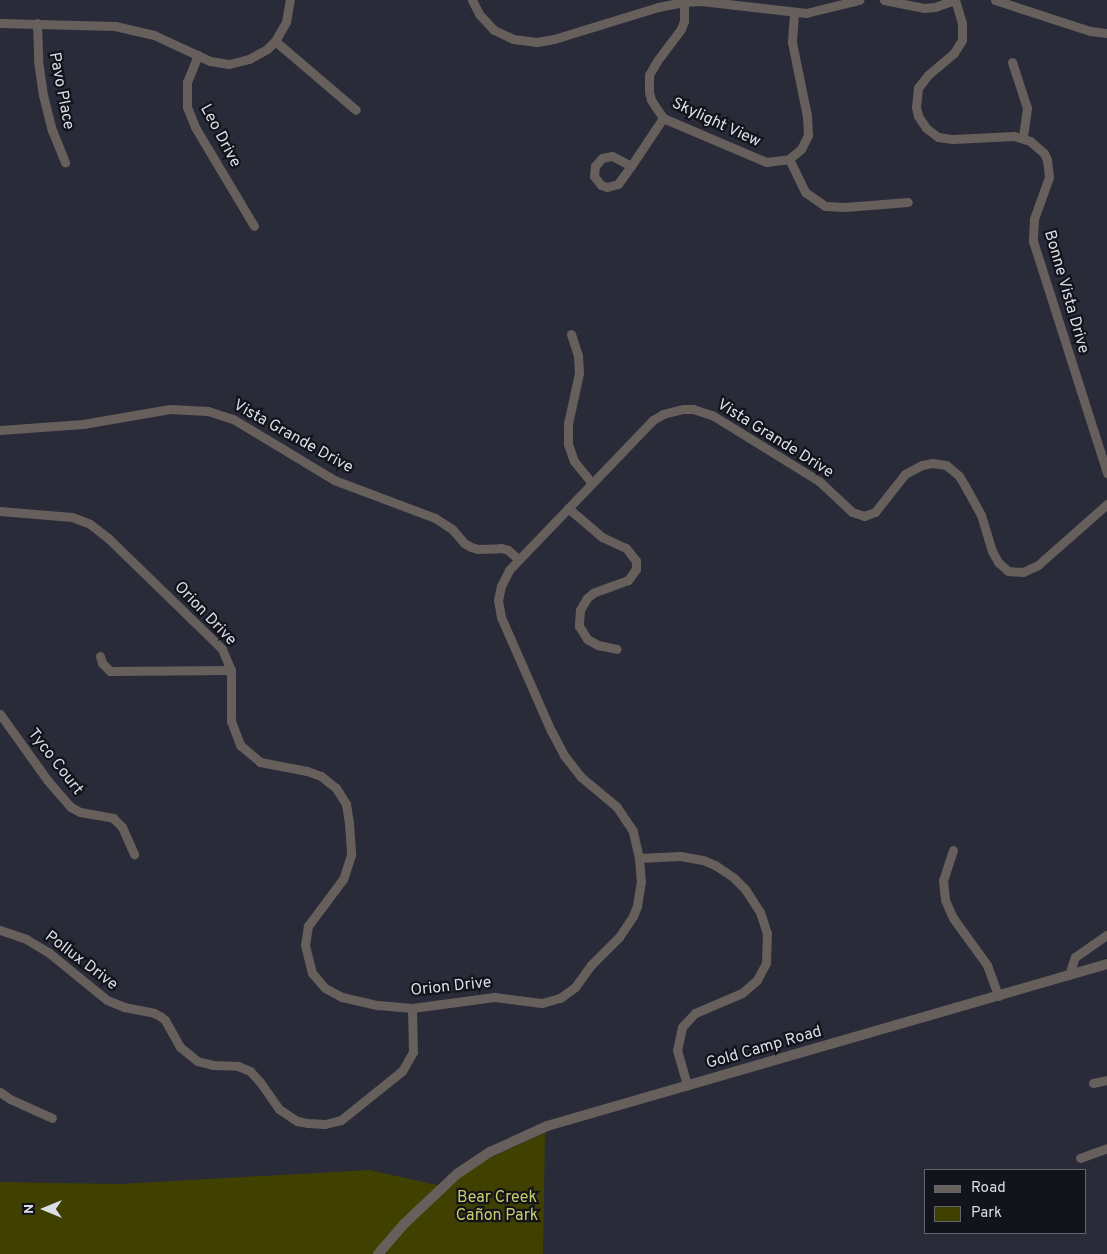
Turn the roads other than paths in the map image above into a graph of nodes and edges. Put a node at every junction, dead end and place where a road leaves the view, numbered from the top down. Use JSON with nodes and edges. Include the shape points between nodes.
{"nodes":[{"id":1,"x":290,"y":0,"type":"edge"},
{"id":2,"x":472,"y":0,"type":"edge"},
{"id":3,"x":859,"y":0,"type":"edge"},
{"id":4,"x":884,"y":0,"type":"edge"},
{"id":5,"x":955,"y":0,"type":"edge"},
{"id":6,"x":1001,"y":1,"type":"edge"},
{"id":7,"x":684,"y":2,"type":"junction"},
{"id":8,"x":750,"y":3,"type":"edge"},
{"id":9,"x":794,"y":13,"type":"junction"},
{"id":10,"x":0,"y":22,"type":"edge"},
{"id":11,"x":37,"y":23,"type":"junction"},
{"id":12,"x":1107,"y":33,"type":"edge"},
{"id":13,"x":274,"y":41,"type":"junction"},
{"id":14,"x":198,"y":55,"type":"junction"},
{"id":15,"x":1012,"y":62,"type":"dead end"},
{"id":16,"x":356,"y":110,"type":"dead end"},
{"id":17,"x":663,"y":118,"type":"junction"},
{"id":18,"x":1023,"y":138,"type":"junction"},
{"id":19,"x":789,"y":159,"type":"junction"},
{"id":20,"x":64,"y":162,"type":"dead end"},
{"id":21,"x":631,"y":166,"type":"dead end"},
{"id":22,"x":908,"y":202,"type":"dead end"},
{"id":23,"x":254,"y":226,"type":"dead end"},
{"id":24,"x":571,"y":334,"type":"dead end"},
{"id":25,"x":0,"y":430,"type":"edge"},
{"id":26,"x":1107,"y":473,"type":"edge"},
{"id":27,"x":592,"y":483,"type":"junction"},
{"id":28,"x":1107,"y":504,"type":"edge"},
{"id":29,"x":568,"y":508,"type":"junction"},
{"id":30,"x":0,"y":510,"type":"edge"},
{"id":31,"x":518,"y":559,"type":"junction"},
{"id":32,"x":617,"y":649,"type":"dead end"},
{"id":33,"x":100,"y":656,"type":"dead end"},
{"id":34,"x":231,"y":670,"type":"junction"},
{"id":35,"x":0,"y":714,"type":"edge"},
{"id":36,"x":953,"y":850,"type":"dead end"},
{"id":37,"x":134,"y":854,"type":"dead end"},
{"id":38,"x":639,"y":858,"type":"junction"},
{"id":39,"x":0,"y":930,"type":"edge"},
{"id":40,"x":1107,"y":935,"type":"edge"},
{"id":41,"x":1107,"y":964,"type":"edge"},
{"id":42,"x":1069,"y":975,"type":"junction"},
{"id":43,"x":998,"y":996,"type":"junction"},
{"id":44,"x":412,"y":1008,"type":"junction"},
{"id":45,"x":1107,"y":1080,"type":"edge"},
{"id":46,"x":1093,"y":1083,"type":"dead end"},
{"id":47,"x":687,"y":1086,"type":"junction"},
{"id":48,"x":0,"y":1092,"type":"edge"},
{"id":49,"x":52,"y":1118,"type":"dead end"},
{"id":50,"x":1107,"y":1148,"type":"edge"},
{"id":51,"x":1080,"y":1158,"type":"dead end"},
{"id":52,"x":378,"y":1254,"type":"edge"}],
"edges":[{"from":1,"to":13,"type":"street","via":[[286,22]]},
{"from":2,"to":7,"type":"street","via":[[479,14],[494,30],[513,39],[537,42]]},
{"from":3,"to":9,"type":"street","via":[[813,12]]},
{"from":4,"to":5,"type":"street","via":[[924,8]]},
{"from":5,"to":18,"type":"street","via":[[962,23],[962,40],[954,53],[918,88],[918,116],[931,133],[945,138]]},
{"from":6,"to":12,"type":"street","via":[[1090,31]]},
{"from":7,"to":8,"type":"street"},
{"from":7,"to":17,"type":"street","name":"Skylight View","via":[[681,29],[650,75],[649,92]]},
{"from":8,"to":9,"type":"street"},
{"from":9,"to":19,"type":"street","via":[[792,42],[809,126],[802,149]]},
{"from":10,"to":11,"type":"street"},
{"from":11,"to":14,"type":"street","via":[[97,24],[133,29],[171,41]]},
{"from":11,"to":20,"type":"street","name":"Pavo Place","via":[[38,60],[44,95]]},
{"from":13,"to":14,"type":"street","via":[[258,55],[239,62],[220,64]]},
{"from":13,"to":16,"type":"street"},
{"from":14,"to":23,"type":"street","name":"Leo Drive","via":[[187,82],[187,107]]},
{"from":15,"to":18,"type":"street","via":[[1026,108]]},
{"from":17,"to":19,"type":"street","name":"Skylight View","via":[[757,160],[774,163]]},
{"from":17,"to":21,"type":"street"},
{"from":18,"to":26,"type":"street","name":"Bonne Vista Drive","via":[[1038,146],[1047,160],[1048,177],[1034,219],[1033,241]]},
{"from":19,"to":22,"type":"street","via":[[805,192],[826,206]]},
{"from":24,"to":27,"type":"street","via":[[578,355],[579,373],[568,424],[568,444],[574,460]]},
{"from":25,"to":31,"type":"street","name":"Vista Grande Drive","via":[[83,424],[170,409],[208,411],[233,420],[334,480],[445,524],[471,547],[502,548]]},
{"from":27,"to":28,"type":"street","name":"Vista Grande Drive","via":[[653,420],[673,411],[693,409],[712,415],[808,474],[859,515],[875,512],[896,482],[914,468],[932,463],[946,465],[965,486],[980,515],[992,552],[1008,571],[1023,572],[1038,565]]},
{"from":27,"to":29,"type":"street","name":"Vista Grande Drive"},
{"from":29,"to":31,"type":"street","name":"Vista Grande Drive"},
{"from":29,"to":32,"type":"street","via":[[602,537],[626,548],[636,561],[636,569],[628,580],[590,595],[580,610],[579,626],[587,639]]},
{"from":30,"to":34,"type":"street","name":"Orion Drive","via":[[72,518],[90,524],[215,642]]},
{"from":31,"to":38,"type":"street","name":"Orion Drive","via":[[501,586],[498,600],[502,617],[564,755],[580,777],[623,814],[633,831]]},
{"from":33,"to":34,"type":"street","via":[[110,671]]},
{"from":34,"to":44,"type":"street","name":"Orion Drive","via":[[230,721],[240,745],[260,762],[321,776],[336,788],[346,804],[351,856],[343,879],[308,926],[305,945],[308,966],[325,988],[342,997]]},
{"from":35,"to":37,"type":"street","name":"Tyco Court","via":[[44,784],[75,810],[113,818],[122,827]]},
{"from":36,"to":43,"type":"street","via":[[944,874],[945,900],[953,918],[987,965]]},
{"from":38,"to":44,"type":"street","name":"Orion Drive","via":[[640,894],[633,916],[619,937],[568,994],[542,1003],[494,997]]},
{"from":38,"to":47,"type":"street","via":[[680,856],[715,865],[744,888],[760,912],[768,933],[766,963],[757,980],[742,994],[695,1013],[682,1027],[677,1050]]},
{"from":39,"to":44,"type":"street","name":"Pollux Drive","via":[[48,952],[107,1000],[124,1008],[160,1016],[180,1048],[197,1061],[238,1066],[250,1071],[279,1109],[307,1124],[341,1120],[408,1065],[413,1052]]},
{"from":40,"to":42,"type":"street","via":[[1076,957]]},
{"from":41,"to":42,"type":"street","name":"Gold Camp Road"},
{"from":42,"to":43,"type":"street","name":"Gold Camp Road"},
{"from":43,"to":47,"type":"street","name":"Gold Camp Road"},
{"from":45,"to":46,"type":"street"},
{"from":47,"to":52,"type":"street","name":"Gold Camp Road","via":[[548,1126],[490,1152],[442,1187]]},
{"from":48,"to":49,"type":"street"},
{"from":50,"to":51,"type":"street"}]}
